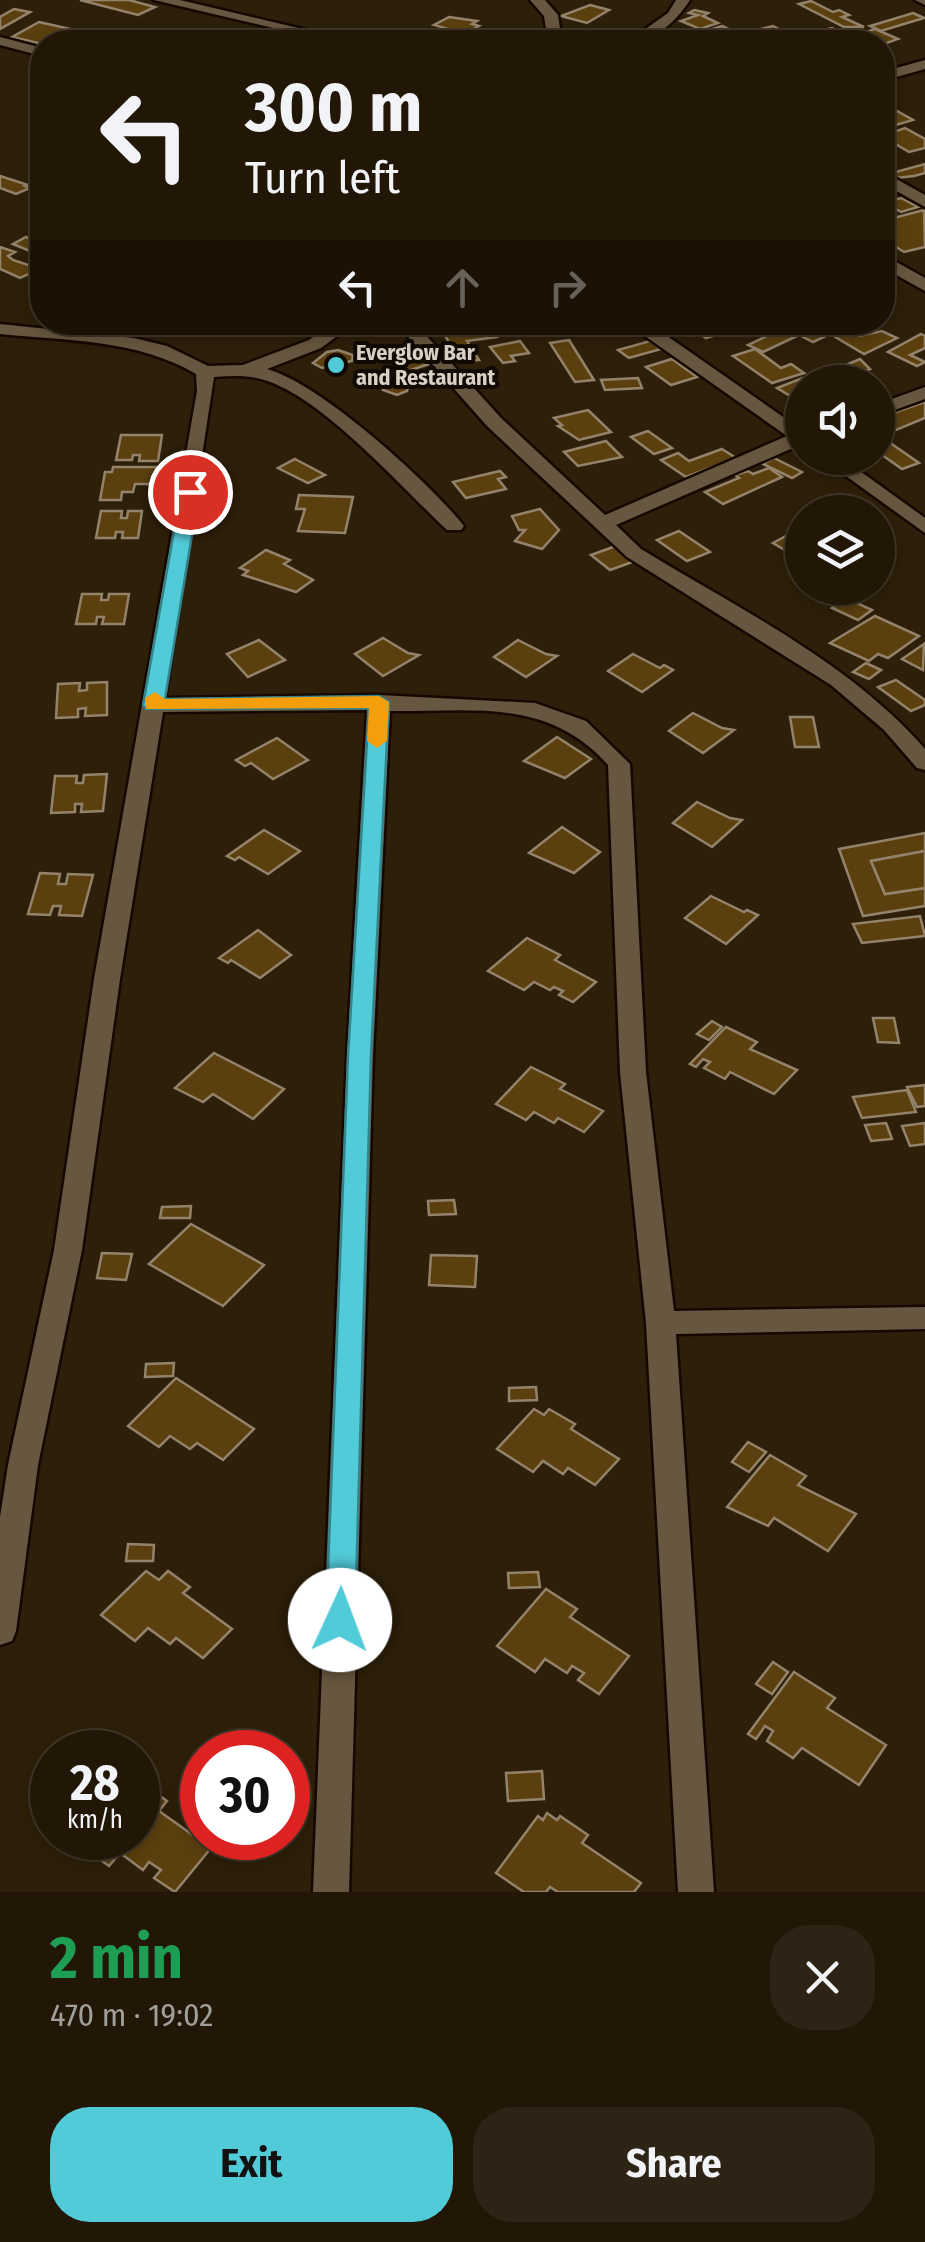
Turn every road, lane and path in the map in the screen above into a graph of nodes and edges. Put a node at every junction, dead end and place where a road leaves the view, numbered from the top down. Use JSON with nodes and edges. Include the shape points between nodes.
{"nodes":[{"id":1,"x":162,"y":0,"type":"edge"},
{"id":2,"x":537,"y":0,"type":"edge"},
{"id":3,"x":683,"y":0,"type":"edge"},
{"id":4,"x":296,"y":30,"type":"edge"},
{"id":5,"x":553,"y":30,"type":"edge"},
{"id":6,"x":656,"y":30,"type":"edge"},
{"id":7,"x":0,"y":41,"type":"edge"},
{"id":8,"x":30,"y":49,"type":"edge"},
{"id":9,"x":925,"y":64,"type":"edge"},
{"id":10,"x":895,"y":73,"type":"edge"},
{"id":11,"x":895,"y":184,"type":"edge"},
{"id":12,"x":925,"y":202,"type":"edge"},
{"id":13,"x":895,"y":267,"type":"edge"},
{"id":14,"x":925,"y":286,"type":"edge"},
{"id":15,"x":0,"y":329,"type":"edge"},
{"id":16,"x":30,"y":333,"type":"edge"},
{"id":17,"x":51,"y":335,"type":"edge"},
{"id":18,"x":328,"y":335,"type":"edge"},
{"id":19,"x":416,"y":335,"type":"edge"},
{"id":20,"x":653,"y":335,"type":"edge"},
{"id":21,"x":244,"y":371,"type":"junction"},
{"id":22,"x":204,"y":372,"type":"junction"},
{"id":23,"x":925,"y":394,"type":"edge"},
{"id":24,"x":895,"y":404,"type":"edge"},
{"id":25,"x":785,"y":425,"type":"edge"},
{"id":26,"x":785,"y":444,"type":"edge"},
{"id":27,"x":853,"y":475,"type":"edge"},
{"id":28,"x":605,"y":522,"type":"junction"},
{"id":29,"x":454,"y":526,"type":"dead end"},
{"id":30,"x":925,"y":527,"type":"edge"},
{"id":31,"x":379,"y":702,"type":"junction"},
{"id":32,"x":154,"y":705,"type":"junction"},
{"id":33,"x":925,"y":763,"type":"edge"},
{"id":34,"x":925,"y":1318,"type":"edge"},
{"id":35,"x":661,"y":1322,"type":"junction"},
{"id":36,"x":11,"y":1464,"type":"edge"},
{"id":37,"x":0,"y":1631,"type":"edge"},
{"id":38,"x":331,"y":1892,"type":"edge"},
{"id":39,"x":696,"y":1892,"type":"edge"}],
"edges":[{"from":1,"to":4,"type":"street"},
{"from":2,"to":5,"type":"street","via":[[551,15]]},
{"from":3,"to":6,"type":"street"},
{"from":7,"to":8,"type":"street"},
{"from":9,"to":10,"type":"street"},
{"from":11,"to":12,"type":"street"},
{"from":13,"to":14,"type":"street"},
{"from":15,"to":16,"type":"street"},
{"from":17,"to":22,"type":"street","via":[[144,346],[184,356]]},
{"from":18,"to":21,"type":"street"},
{"from":19,"to":28,"type":"street","via":[[494,422]]},
{"from":20,"to":25,"type":"street"},
{"from":21,"to":22,"type":"street"},
{"from":21,"to":29,"type":"street","via":[[272,376],[333,416]]},
{"from":22,"to":32,"type":"street"},
{"from":23,"to":24,"type":"street"},
{"from":26,"to":28,"type":"street"},
{"from":27,"to":30,"type":"street"},
{"from":28,"to":33,"type":"street","via":[[634,553],[839,680]]},
{"from":31,"to":32,"type":"street"},
{"from":31,"to":35,"type":"street","via":[[556,715],[600,741],[620,764],[633,1072]]},
{"from":31,"to":38,"type":"street"},
{"from":32,"to":36,"type":"street","via":[[68,1250]]},
{"from":34,"to":35,"type":"street"},
{"from":35,"to":39,"type":"street"},
{"from":36,"to":37,"type":"street"}]}
